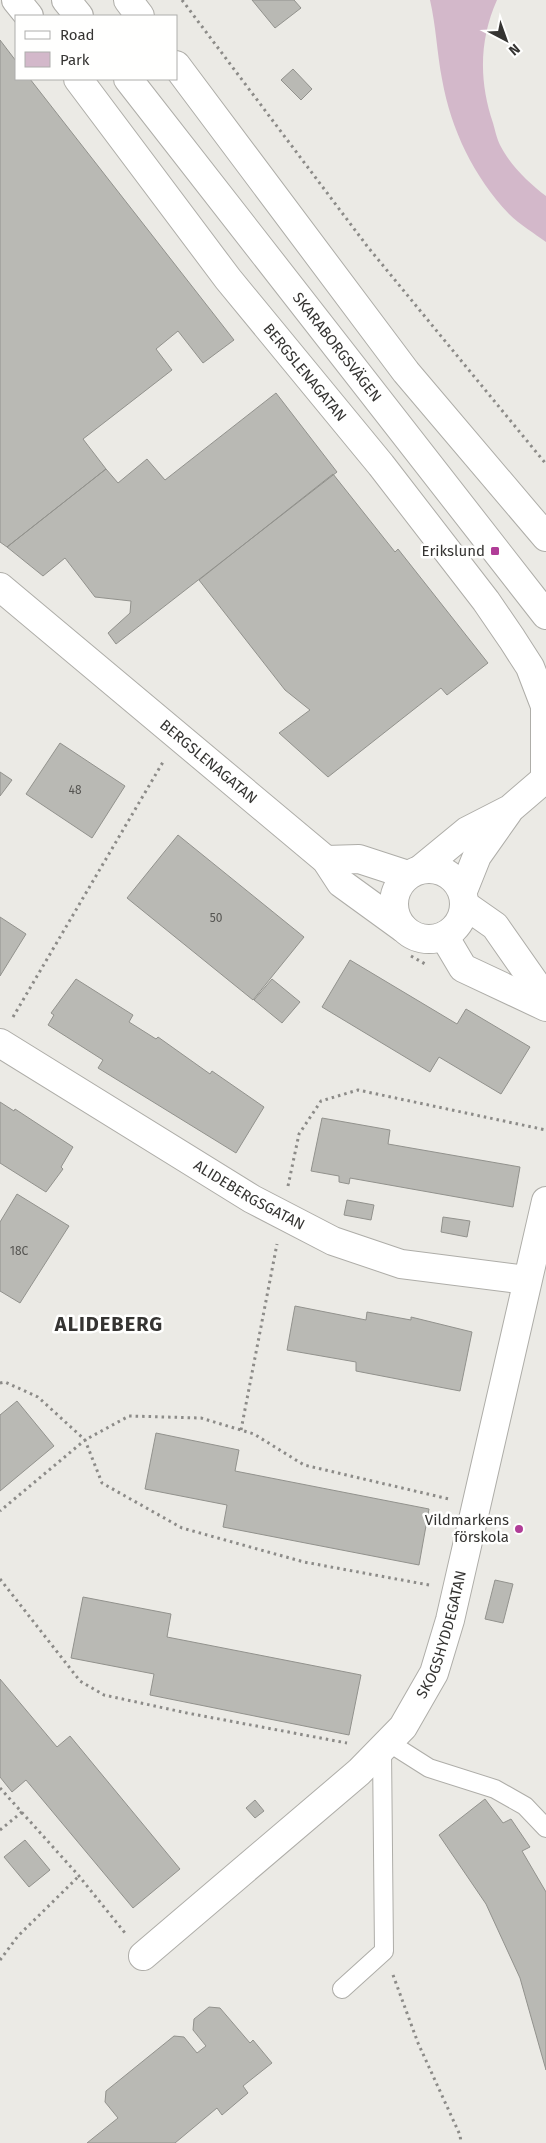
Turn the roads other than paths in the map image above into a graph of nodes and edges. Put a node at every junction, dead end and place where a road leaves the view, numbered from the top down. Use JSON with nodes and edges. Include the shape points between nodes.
{"nodes":[{"id":1,"x":16,"y":0,"type":"edge"},
{"id":2,"x":66,"y":0,"type":"edge"},
{"id":3,"x":128,"y":0,"type":"edge"},
{"id":4,"x":28,"y":15,"type":"edge"},
{"id":5,"x":78,"y":15,"type":"edge"},
{"id":6,"x":139,"y":15,"type":"edge"},
{"id":7,"x":178,"y":68,"type":"edge"},
{"id":8,"x":79,"y":80,"type":"edge"},
{"id":9,"x":129,"y":80,"type":"edge"},
{"id":10,"x":546,"y":538,"type":"edge"},
{"id":11,"x":0,"y":587,"type":"edge"},
{"id":12,"x":546,"y":615,"type":"edge"},
{"id":13,"x":538,"y":676,"type":"edge"},
{"id":14,"x":545,"y":778,"type":"edge"},
{"id":15,"x":510,"y":809,"type":"junction"},
{"id":16,"x":326,"y":860,"type":"junction"},
{"id":17,"x":415,"y":872,"type":"junction"},
{"id":18,"x":464,"y":898,"type":"junction"},
{"id":19,"x":403,"y":928,"type":"junction"},
{"id":20,"x":444,"y":936,"type":"junction"},
{"id":21,"x":546,"y":999,"type":"edge"},
{"id":22,"x":546,"y":1007,"type":"edge"},
{"id":23,"x":5,"y":1033,"type":"edge"},
{"id":24,"x":546,"y":1201,"type":"edge"},
{"id":25,"x":526,"y":1280,"type":"junction"},
{"id":26,"x":385,"y":1745,"type":"junction"},
{"id":27,"x":546,"y":1828,"type":"edge"},
{"id":28,"x":143,"y":1956,"type":"road end"},
{"id":29,"x":342,"y":1989,"type":"dead end"}],
"edges":[{"from":1,"to":4,"type":"street"},
{"from":2,"to":5,"type":"street"},
{"from":3,"to":6,"type":"street"},
{"from":7,"to":10,"type":"street","via":[[406,372]]},
{"from":8,"to":13,"type":"street","name":"BERGSLENAGATAN","via":[[228,279],[381,465],[486,601]]},
{"from":9,"to":12,"type":"street","name":"SKARABORGSVÄGEN"},
{"from":11,"to":16,"type":"street","name":"BERGSLENAGATAN"},
{"from":13,"to":14,"type":"street","name":"BERGSLENAGATAN","via":[[545,706]]},
{"from":14,"to":15,"type":"street","name":"BERGSLENAGATAN"},
{"from":15,"to":17,"type":"street","name":"BERGSLENAGATAN","via":[[467,831]]},
{"from":15,"to":18,"type":"street","name":"BERGSLENAGATAN","via":[[477,856]]},
{"from":16,"to":17,"type":"street","via":[[359,859]]},
{"from":16,"to":19,"type":"street","name":"BERGSLENAGATAN","via":[[341,883]]},
{"from":17,"to":18,"type":"street","via":[[435,868],[447,872],[456,880]]},
{"from":17,"to":19,"type":"street","via":[[400,884],[394,895],[396,918]]},
{"from":18,"to":20,"type":"street","via":[[462,917]]},
{"from":18,"to":21,"type":"street","via":[[494,926]]},
{"from":19,"to":20,"type":"street","via":[[410,934],[427,939]]},
{"from":20,"to":22,"type":"street","via":[[463,968]]},
{"from":23,"to":25,"type":"street","name":"ALIDEBERGSGATAN","via":[[252,1199],[333,1241],[400,1264]]},
{"from":24,"to":25,"type":"street","name":"SKOGSHYDDEGATAN"},
{"from":25,"to":26,"type":"street","name":"SKOGSHYDDEGATAN","via":[[457,1590],[434,1673],[403,1727]]},
{"from":26,"to":27,"type":"lane","via":[[430,1768],[495,1789],[525,1806]]},
{"from":26,"to":28,"type":"street","name":"SKOGSHYDDEGATAN","via":[[359,1772]]},
{"from":26,"to":29,"type":"lane","via":[[384,1951]]}]}
